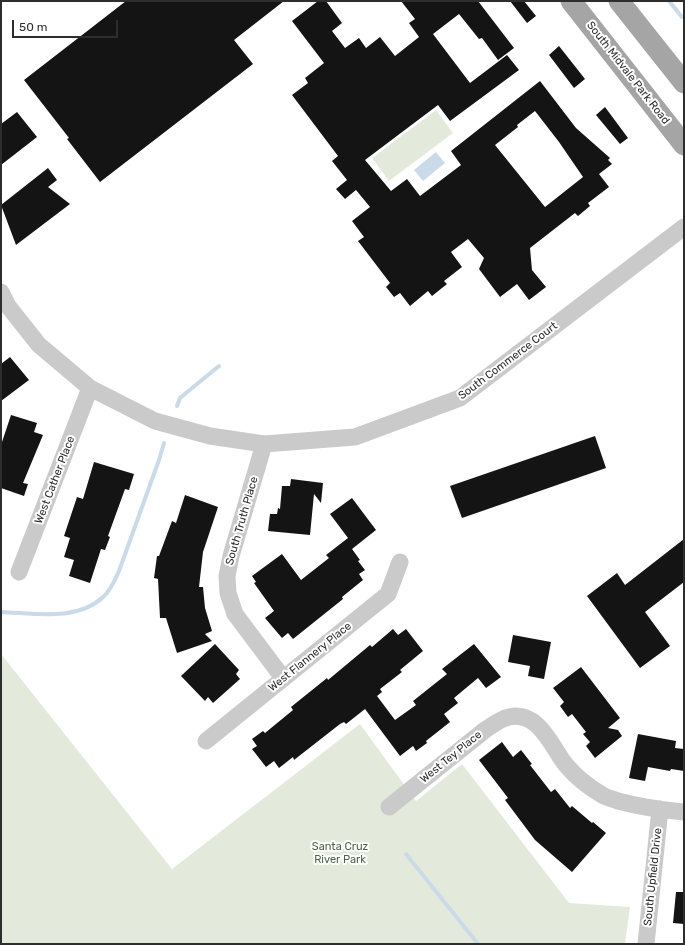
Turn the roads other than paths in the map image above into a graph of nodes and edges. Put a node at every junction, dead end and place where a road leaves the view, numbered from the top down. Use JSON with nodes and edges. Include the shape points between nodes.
{"nodes":[{"id":1,"x":571,"y":1,"type":"edge"},
{"id":2,"x":619,"y":1,"type":"edge"},
{"id":3,"x":684,"y":83,"type":"edge"},
{"id":4,"x":684,"y":145,"type":"edge"},
{"id":5,"x":684,"y":227,"type":"edge"},
{"id":6,"x":3,"y":303,"type":"edge"},
{"id":7,"x":90,"y":388,"type":"junction"},
{"id":8,"x":264,"y":444,"type":"junction"},
{"id":9,"x":400,"y":562,"type":"dead end"},
{"id":10,"x":19,"y":572,"type":"dead end"},
{"id":11,"x":283,"y":678,"type":"junction"},
{"id":12,"x":206,"y":741,"type":"dead end"},
{"id":13,"x":389,"y":807,"type":"dead end"},
{"id":14,"x":660,"y":809,"type":"junction"},
{"id":15,"x":684,"y":812,"type":"edge"},
{"id":16,"x":646,"y":944,"type":"edge"}],
"edges":[{"from":1,"to":4,"type":"main road","name":"South Midvale Park Road"},
{"from":2,"to":3,"type":"main road"},
{"from":5,"to":8,"type":"street","name":"South Commerce Court","via":[[460,398],[355,437]]},
{"from":6,"to":7,"type":"street","name":"South Commerce Court","via":[[39,345]]},
{"from":7,"to":8,"type":"street","name":"South Commerce Court","via":[[155,421],[210,436]]},
{"from":7,"to":10,"type":"street","name":"West Cather Place"},
{"from":8,"to":11,"type":"street","name":"South Truth Place","via":[[231,556],[227,576],[228,593],[235,614]]},
{"from":9,"to":11,"type":"street","name":"West Flannery Place","via":[[388,594]]},
{"from":11,"to":12,"type":"street","name":"West Flannery Place"},
{"from":13,"to":14,"type":"street","name":"West Tey Place","via":[[485,730],[518,710],[536,724],[566,765],[583,782],[604,796],[634,806]]},
{"from":14,"to":15,"type":"street"},
{"from":14,"to":16,"type":"street","name":"South Upfield Drive"}]}
